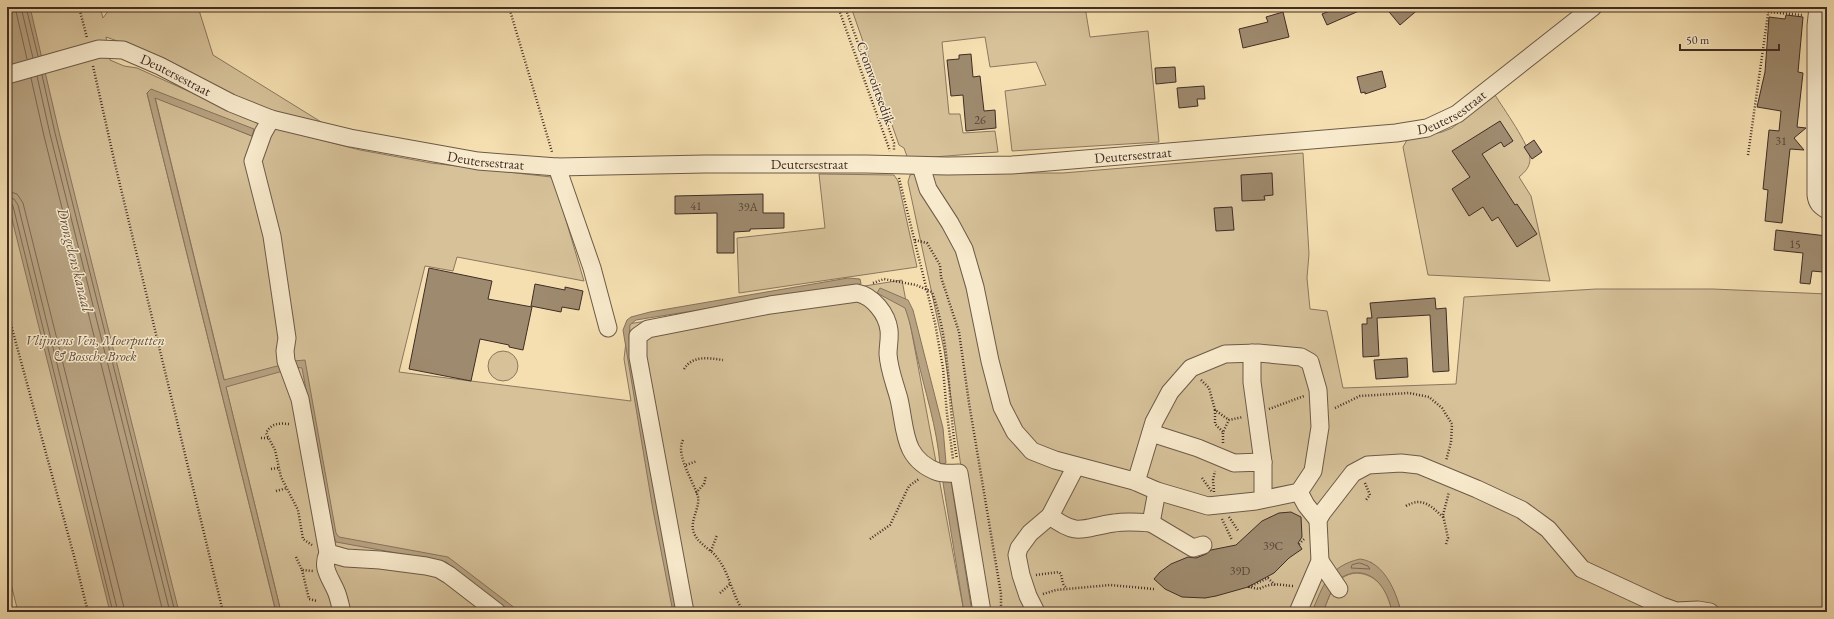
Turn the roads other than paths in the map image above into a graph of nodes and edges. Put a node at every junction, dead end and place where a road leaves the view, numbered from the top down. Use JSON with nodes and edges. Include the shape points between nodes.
{"nodes":[{"id":1,"x":1593,"y":7,"type":"edge"},
{"id":2,"x":1817,"y":12,"type":"edge"},
{"id":3,"x":7,"y":74,"type":"edge"},
{"id":4,"x":271,"y":119,"type":"junction"},
{"id":5,"x":557,"y":166,"type":"junction"},
{"id":6,"x":921,"y":166,"type":"junction"},
{"id":7,"x":1827,"y":210,"type":"edge"},
{"id":8,"x":608,"y":328,"type":"dead end"},
{"id":9,"x":1252,"y":353,"type":"junction"},
{"id":10,"x":1150,"y":433,"type":"junction"},
{"id":11,"x":1263,"y":462,"type":"junction"},
{"id":12,"x":1076,"y":466,"type":"junction"},
{"id":13,"x":1136,"y":482,"type":"junction"},
{"id":14,"x":1157,"y":491,"type":"junction"},
{"id":15,"x":1299,"y":492,"type":"junction"},
{"id":16,"x":1263,"y":499,"type":"junction"},
{"id":17,"x":1050,"y":516,"type":"junction"},
{"id":18,"x":1318,"y":520,"type":"junction"},
{"id":19,"x":1151,"y":523,"type":"junction"},
{"id":20,"x":1203,"y":545,"type":"dead end"},
{"id":21,"x":327,"y":559,"type":"junction"},
{"id":22,"x":1323,"y":566,"type":"junction"},
{"id":23,"x":1339,"y":589,"type":"dead end"},
{"id":24,"x":1033,"y":607,"type":"edge"},
{"id":25,"x":342,"y":612,"type":"edge"},
{"id":26,"x":496,"y":612,"type":"edge"},
{"id":27,"x":684,"y":612,"type":"edge"},
{"id":28,"x":982,"y":612,"type":"edge"},
{"id":29,"x":1298,"y":612,"type":"edge"},
{"id":30,"x":1710,"y":612,"type":"edge"}],
"edges":[{"from":1,"to":6,"type":"street","name":"Deutersestraat","via":[[1471,104],[1449,119],[1428,128],[1396,133],[1012,165]]},
{"from":2,"to":7,"type":"street","via":[[1816,195],[1817,202]]},
{"from":3,"to":4,"type":"street","name":"Deutersestraat","via":[[90,52],[124,50],[231,103]]},
{"from":4,"to":5,"type":"street","name":"Deutersestraat","via":[[350,138],[478,161]]},
{"from":4,"to":21,"type":"street","via":[[253,161],[272,236],[286,332],[286,361],[300,398]]},
{"from":5,"to":6,"type":"street","name":"Deutersestraat"},
{"from":5,"to":8,"type":"street","via":[[592,268]]},
{"from":6,"to":12,"type":"street","via":[[928,189],[964,249],[1002,407],[1015,432],[1032,451]]},
{"from":9,"to":10,"type":"street","via":[[1225,354],[1191,368],[1170,392]]},
{"from":9,"to":11,"type":"street","via":[[1252,382]]},
{"from":9,"to":15,"type":"street","via":[[1301,357],[1310,362],[1318,390],[1320,427],[1313,471]]},
{"from":10,"to":11,"type":"street","via":[[1198,448],[1234,463]]},
{"from":10,"to":13,"type":"street"},
{"from":11,"to":16,"type":"street"},
{"from":12,"to":13,"type":"street"},
{"from":12,"to":17,"type":"street"},
{"from":13,"to":14,"type":"street"},
{"from":14,"to":16,"type":"street","via":[[1208,506]]},
{"from":14,"to":19,"type":"street"},
{"from":15,"to":16,"type":"street"},
{"from":15,"to":18,"type":"street"},
{"from":17,"to":19,"type":"street","via":[[1074,530],[1114,522]]},
{"from":17,"to":24,"type":"street","via":[[1030,533],[1017,555],[1021,575]]},
{"from":18,"to":22,"type":"street"},
{"from":18,"to":30,"type":"street","via":[[1360,468],[1410,463],[1522,510],[1548,529],[1582,569],[1662,606],[1676,610]]},
{"from":19,"to":20,"type":"street","via":[[1193,548]]},
{"from":21,"to":25,"type":"street"},
{"from":21,"to":26,"type":"street","via":[[380,560],[439,569]]},
{"from":22,"to":23,"type":"street"},
{"from":22,"to":29,"type":"street","via":[[1310,584]]},
{"from":27,"to":28,"type":"street","via":[[638,357],[638,336],[648,328],[770,305],[857,293],[868,297],[876,304],[888,322],[888,354],[908,447],[914,456],[951,473]]}]}
